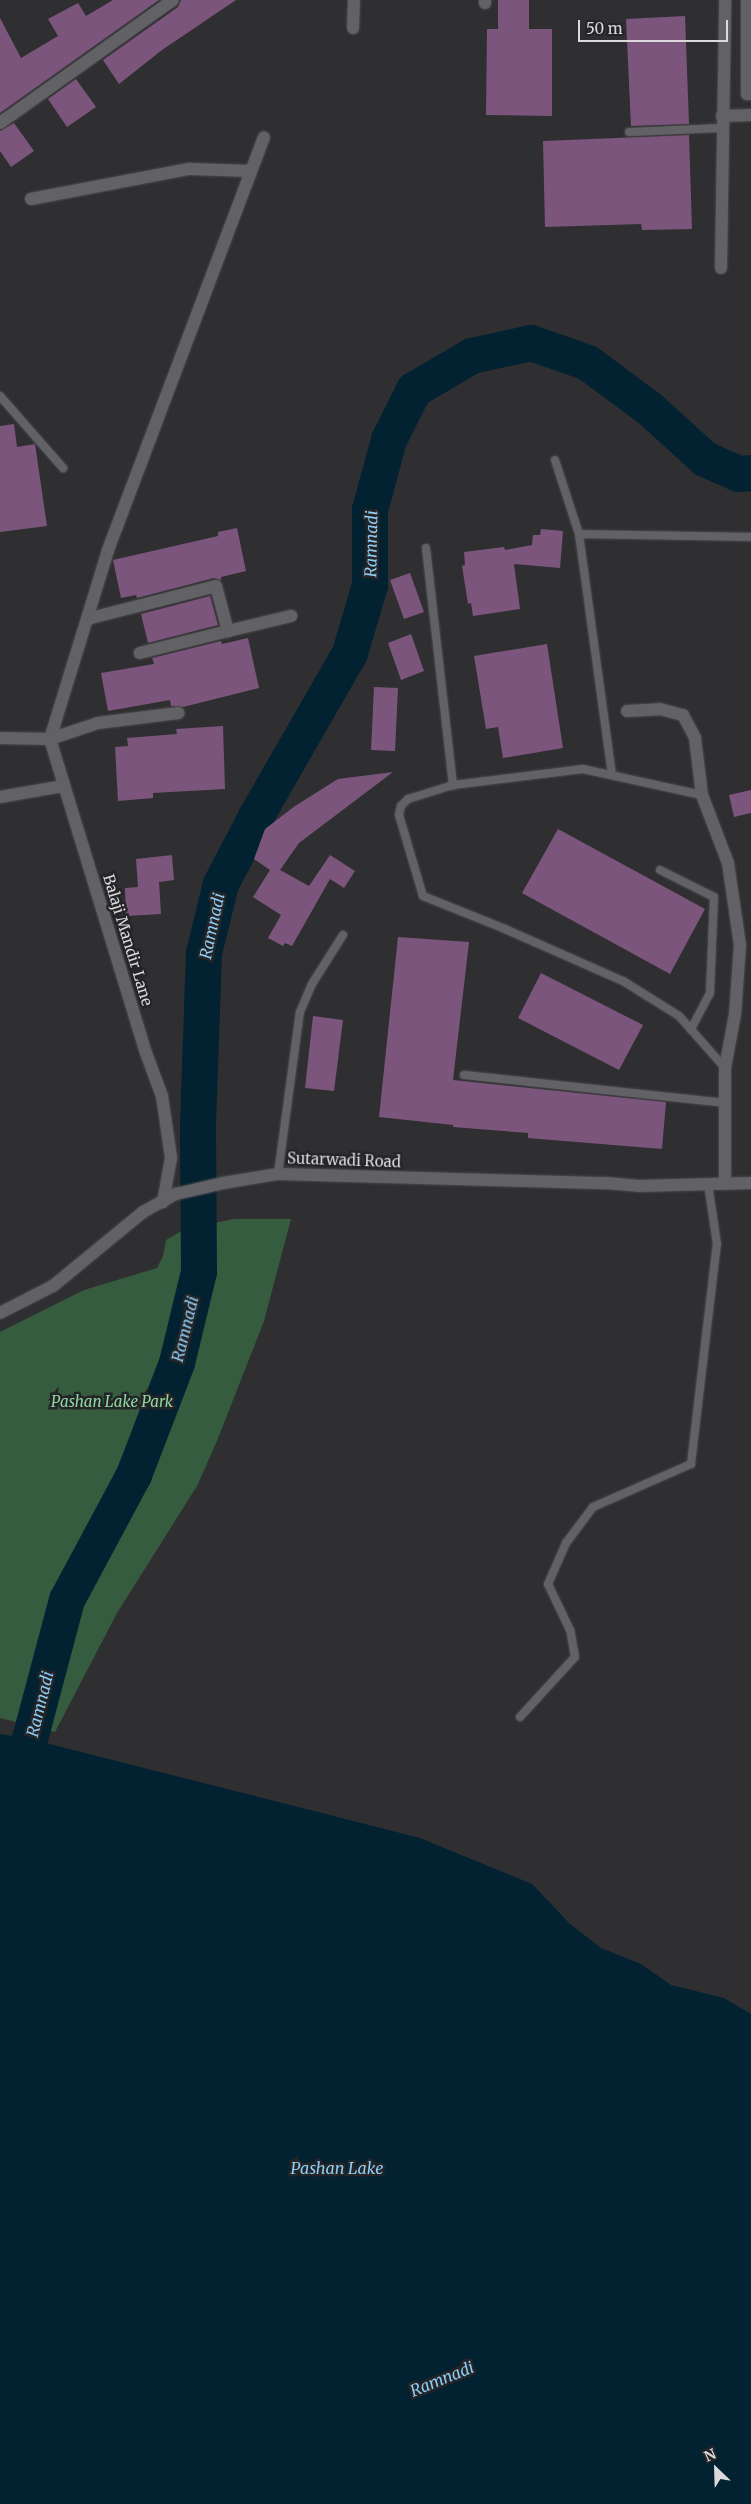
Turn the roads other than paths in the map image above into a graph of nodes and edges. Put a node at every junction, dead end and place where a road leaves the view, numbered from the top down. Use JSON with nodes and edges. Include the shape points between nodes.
{"nodes":[{"id":1,"x":174,"y":0,"type":"edge"},
{"id":2,"x":354,"y":0,"type":"edge"},
{"id":3,"x":725,"y":0,"type":"edge"},
{"id":4,"x":747,"y":0,"type":"edge"},
{"id":5,"x":353,"y":28,"type":"dead end"},
{"id":6,"x":751,"y":94,"type":"edge"},
{"id":7,"x":751,"y":115,"type":"edge"},
{"id":8,"x":722,"y":122,"type":"junction"},
{"id":9,"x":0,"y":123,"type":"edge"},
{"id":10,"x":628,"y":132,"type":"dead end"},
{"id":11,"x":264,"y":137,"type":"dead end"},
{"id":12,"x":252,"y":171,"type":"junction"},
{"id":13,"x":31,"y":199,"type":"dead end"},
{"id":14,"x":721,"y":268,"type":"dead end"},
{"id":15,"x":0,"y":396,"type":"edge"},
{"id":16,"x":555,"y":460,"type":"dead end"},
{"id":17,"x":63,"y":468,"type":"dead end"},
{"id":18,"x":579,"y":534,"type":"junction"},
{"id":19,"x":751,"y":537,"type":"edge"},
{"id":20,"x":426,"y":548,"type":"dead end"},
{"id":21,"x":291,"y":616,"type":"dead end"},
{"id":22,"x":87,"y":619,"type":"junction"},
{"id":23,"x":228,"y":631,"type":"junction"},
{"id":24,"x":140,"y":653,"type":"dead end"},
{"id":25,"x":626,"y":711,"type":"dead end"},
{"id":26,"x":178,"y":713,"type":"dead end"},
{"id":27,"x":0,"y":738,"type":"edge"},
{"id":28,"x":50,"y":739,"type":"junction"},
{"id":29,"x":612,"y":775,"type":"junction"},
{"id":30,"x":64,"y":786,"type":"junction"},
{"id":31,"x":453,"y":786,"type":"junction"},
{"id":32,"x":702,"y":794,"type":"junction"},
{"id":33,"x":0,"y":797,"type":"edge"},
{"id":34,"x":660,"y":870,"type":"dead end"},
{"id":35,"x":343,"y":934,"type":"dead end"},
{"id":36,"x":691,"y":1029,"type":"junction"},
{"id":37,"x":725,"y":1068,"type":"junction"},
{"id":38,"x":464,"y":1075,"type":"dead end"},
{"id":39,"x":725,"y":1103,"type":"junction"},
{"id":40,"x":278,"y":1174,"type":"junction"},
{"id":41,"x":751,"y":1183,"type":"edge"},
{"id":42,"x":708,"y":1184,"type":"junction"},
{"id":43,"x":725,"y":1184,"type":"junction"},
{"id":44,"x":163,"y":1202,"type":"junction"},
{"id":45,"x":0,"y":1312,"type":"edge"},
{"id":46,"x":520,"y":1717,"type":"dead end"}],
"edges":[{"from":1,"to":9,"type":"street"},
{"from":2,"to":5,"type":"street"},
{"from":3,"to":8,"type":"street"},
{"from":4,"to":6,"type":"street","via":[[747,94]]},
{"from":7,"to":8,"type":"street"},
{"from":8,"to":10,"type":"lane"},
{"from":8,"to":14,"type":"street"},
{"from":11,"to":12,"type":"street"},
{"from":12,"to":13,"type":"street","via":[[189,169]]},
{"from":12,"to":22,"type":"street","via":[[108,550]]},
{"from":15,"to":17,"type":"lane"},
{"from":16,"to":18,"type":"lane"},
{"from":18,"to":19,"type":"lane"},
{"from":18,"to":29,"type":"lane"},
{"from":20,"to":31,"type":"lane"},
{"from":21,"to":23,"type":"street"},
{"from":22,"to":23,"type":"street","via":[[216,586]]},
{"from":22,"to":28,"type":"street"},
{"from":23,"to":24,"type":"street"},
{"from":25,"to":32,"type":"street","via":[[660,708],[683,716],[695,738]]},
{"from":26,"to":28,"type":"street","via":[[98,724]]},
{"from":27,"to":28,"type":"street"},
{"from":28,"to":30,"type":"street","name":"Balaji Mandir Lane"},
{"from":29,"to":31,"type":"lane","via":[[583,769]]},
{"from":29,"to":32,"type":"lane"},
{"from":30,"to":33,"type":"street"},
{"from":30,"to":44,"type":"street","name":"Balaji Mandir Lane","via":[[162,1096],[171,1158]]},
{"from":31,"to":36,"type":"lane","via":[[408,799],[401,806],[399,815],[423,896],[623,981],[679,1016]]},
{"from":32,"to":37,"type":"street","via":[[728,863],[740,945],[735,1014]]},
{"from":34,"to":36,"type":"lane","via":[[714,897],[710,993]]},
{"from":35,"to":40,"type":"lane","via":[[312,984],[300,1012]]},
{"from":36,"to":37,"type":"lane"},
{"from":37,"to":39,"type":"street"},
{"from":38,"to":39,"type":"lane"},
{"from":39,"to":43,"type":"street"},
{"from":40,"to":42,"type":"street","name":"Sutarwadi Road","via":[[639,1186]]},
{"from":40,"to":44,"type":"street","name":"Sutarwadi Road","via":[[176,1194]]},
{"from":41,"to":43,"type":"street","name":"Sutarwadi Road"},
{"from":42,"to":43,"type":"street","name":"Sutarwadi Road"},
{"from":42,"to":46,"type":"lane","via":[[717,1244],[691,1464],[593,1507],[566,1543],[548,1584],[570,1630],[575,1657]]},
{"from":44,"to":45,"type":"street","name":"Sutarwadi Road","via":[[143,1212],[53,1286]]}]}
